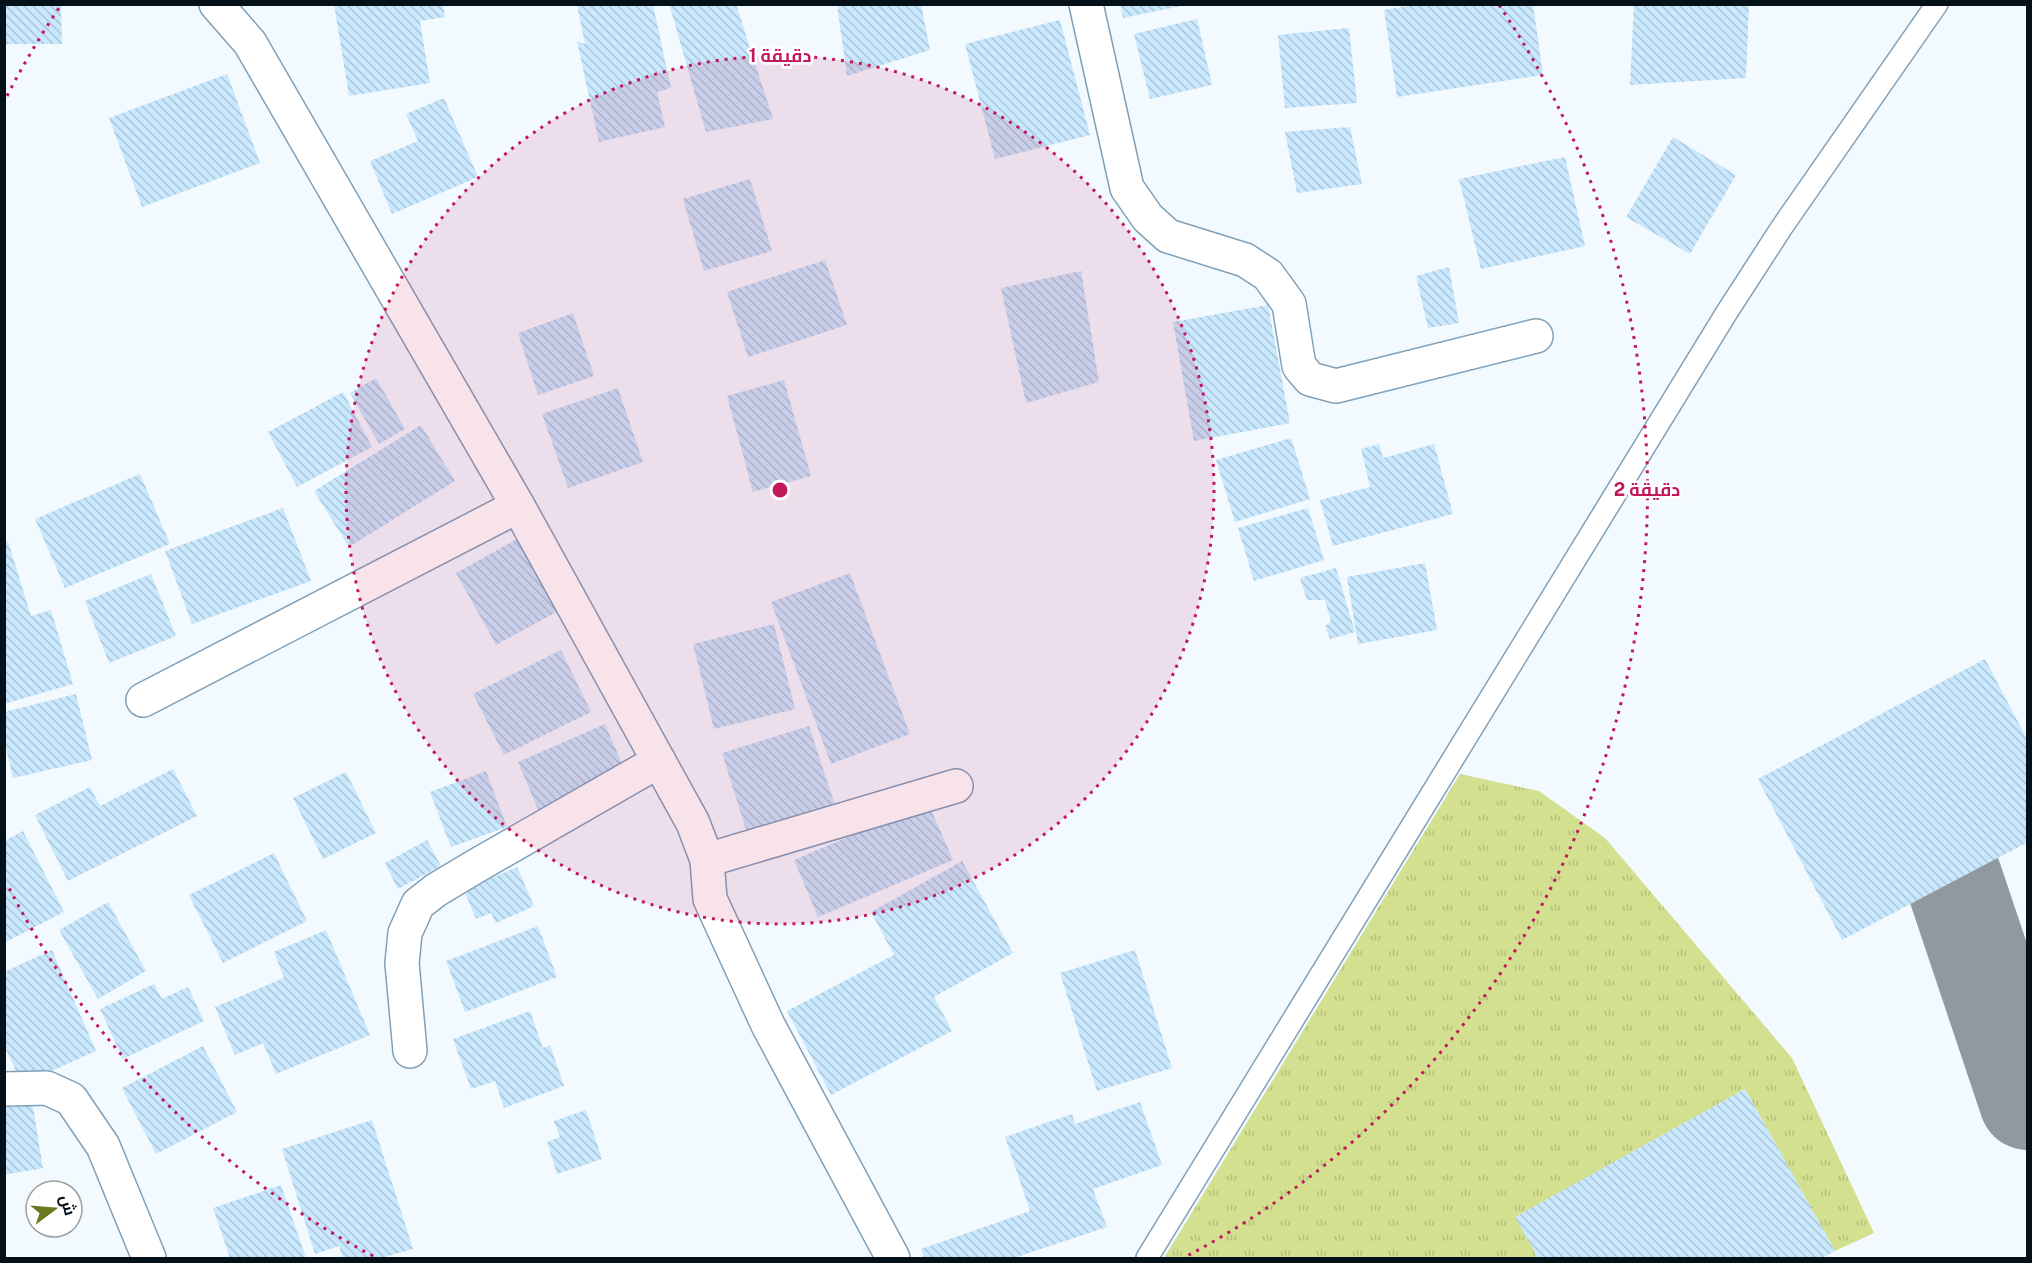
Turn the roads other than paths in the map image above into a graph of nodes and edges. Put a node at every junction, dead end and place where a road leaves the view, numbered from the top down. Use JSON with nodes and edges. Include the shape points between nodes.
{"nodes":[{"id":1,"x":216,"y":4,"type":"edge"},
{"id":2,"x":1086,"y":4,"type":"edge"},
{"id":3,"x":1937,"y":4,"type":"edge"},
{"id":4,"x":1536,"y":336,"type":"dead end"},
{"id":5,"x":518,"y":506,"type":"junction"},
{"id":6,"x":143,"y":700,"type":"dead end"},
{"id":7,"x":659,"y":761,"type":"junction"},
{"id":8,"x":956,"y":786,"type":"dead end"},
{"id":9,"x":707,"y":860,"type":"junction"},
{"id":10,"x":410,"y":1051,"type":"dead end"},
{"id":11,"x":4,"y":1089,"type":"edge"},
{"id":12,"x":149,"y":1258,"type":"edge"},
{"id":13,"x":894,"y":1258,"type":"edge"},
{"id":14,"x":1147,"y":1258,"type":"edge"}],
"edges":[{"from":1,"to":5,"type":"street","via":[[250,43]]},
{"from":2,"to":4,"type":"street","via":[[1127,188],[1148,218],[1168,236],[1245,260],[1268,275],[1289,304],[1299,366],[1310,379],[1336,386]]},
{"from":3,"to":14,"type":"lane","via":[[1727,312]]},
{"from":5,"to":6,"type":"street"},
{"from":5,"to":7,"type":"street"},
{"from":7,"to":9,"type":"street","via":[[693,824]]},
{"from":7,"to":10,"type":"street","via":[[466,872],[418,904],[405,933],[402,963]]},
{"from":8,"to":9,"type":"street"},
{"from":9,"to":13,"type":"street","via":[[710,899],[763,1014]]},
{"from":11,"to":12,"type":"street","via":[[47,1088],[71,1099],[102,1146]]}]}
